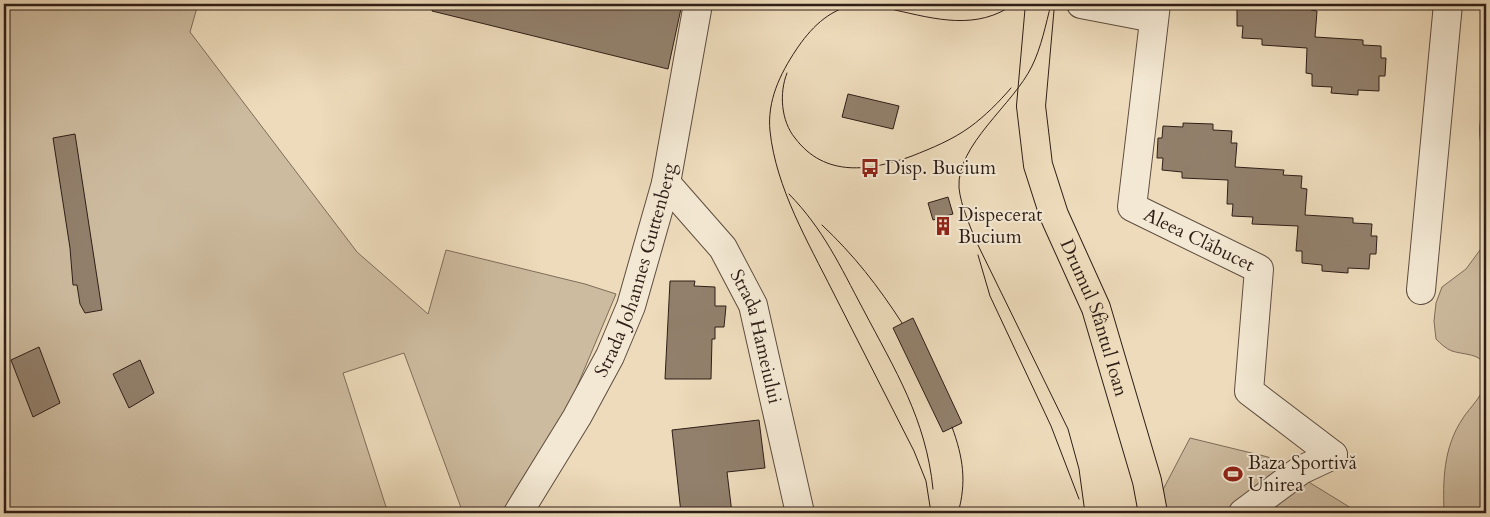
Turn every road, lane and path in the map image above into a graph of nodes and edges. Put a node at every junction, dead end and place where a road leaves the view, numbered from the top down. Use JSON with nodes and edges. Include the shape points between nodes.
{"nodes":[{"id":1,"x":698,"y":4,"type":"edge"},
{"id":2,"x":1040,"y":4,"type":"edge"},
{"id":3,"x":1081,"y":4,"type":"edge"},
{"id":4,"x":1448,"y":4,"type":"edge"},
{"id":5,"x":1155,"y":11,"type":"edge"},
{"id":6,"x":666,"y":183,"type":"junction"},
{"id":7,"x":1421,"y":290,"type":"dead end"},
{"id":8,"x":518,"y":513,"type":"edge"},
{"id":9,"x":800,"y":513,"type":"edge"},
{"id":10,"x":1153,"y":513,"type":"edge"},
{"id":11,"x":1243,"y":513,"type":"edge"}],
"edges":[{"from":1,"to":6,"type":"street","name":"Strada Johannes Guttenberg"},
{"from":2,"to":10,"type":"main road","name":"Drumul Sfântul Ioan","via":[[1031,106],[1038,165],[1054,215],[1096,308]]},
{"from":3,"to":5,"type":"street"},
{"from":4,"to":7,"type":"street"},
{"from":5,"to":11,"type":"street","name":"Aleea Clăbucet","via":[[1132,207],[1259,269],[1249,391],[1334,455],[1301,470]]},
{"from":6,"to":8,"type":"street","name":"Strada Johannes Guttenberg","via":[[631,306],[610,356]]},
{"from":6,"to":9,"type":"street","name":"Strada Hameiului","via":[[723,248],[753,305]]}]}
